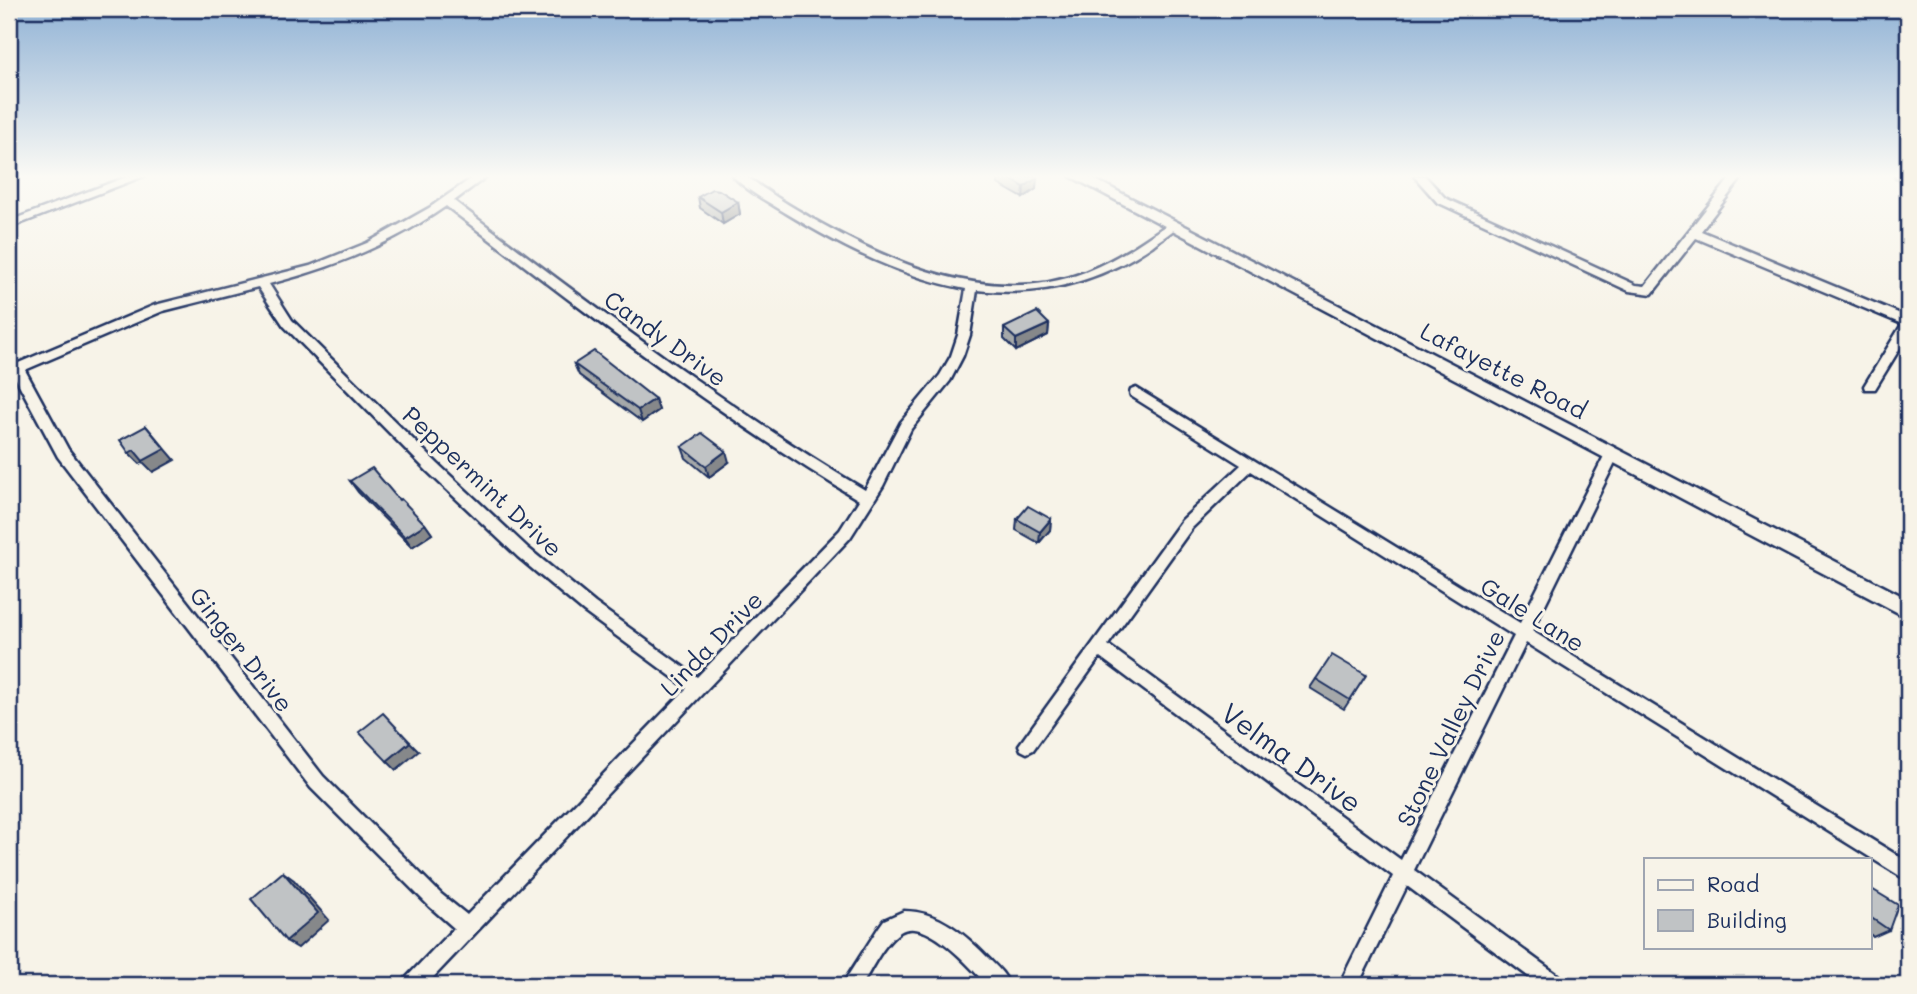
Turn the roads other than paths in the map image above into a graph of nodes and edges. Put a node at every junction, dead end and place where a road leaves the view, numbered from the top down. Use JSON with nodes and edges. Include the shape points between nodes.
{"nodes":[{"id":1,"x":411,"y":222,"type":"edge"},
{"id":2,"x":475,"y":222,"type":"edge"},
{"id":3,"x":810,"y":222,"type":"edge"},
{"id":4,"x":1165,"y":222,"type":"edge"},
{"id":5,"x":1490,"y":222,"type":"edge"},
{"id":6,"x":1703,"y":222,"type":"edge"},
{"id":7,"x":1172,"y":226,"type":"junction"},
{"id":8,"x":1695,"y":233,"type":"junction"},
{"id":9,"x":261,"y":282,"type":"junction"},
{"id":10,"x":972,"y":287,"type":"junction"},
{"id":11,"x":1908,"y":324,"type":"edge"},
{"id":12,"x":13,"y":370,"type":"edge"},
{"id":13,"x":1870,"y":386,"type":"dead end"},
{"id":14,"x":1136,"y":393,"type":"dead end"},
{"id":15,"x":1612,"y":454,"type":"junction"},
{"id":16,"x":1249,"y":465,"type":"junction"},
{"id":17,"x":867,"y":498,"type":"junction"},
{"id":18,"x":1908,"y":610,"type":"edge"},
{"id":19,"x":1524,"y":635,"type":"junction"},
{"id":20,"x":1098,"y":646,"type":"junction"},
{"id":21,"x":699,"y":688,"type":"junction"},
{"id":22,"x":1027,"y":745,"type":"dead end"},
{"id":23,"x":1908,"y":872,"type":"edge"},
{"id":24,"x":1405,"y":873,"type":"junction"},
{"id":25,"x":468,"y":928,"type":"junction"},
{"id":26,"x":413,"y":985,"type":"edge"},
{"id":27,"x":851,"y":985,"type":"edge"},
{"id":28,"x":1000,"y":985,"type":"edge"},
{"id":29,"x":1348,"y":985,"type":"edge"},
{"id":30,"x":1555,"y":985,"type":"edge"}],
"edges":[{"from":1,"to":9,"type":"street","via":[[371,246],[314,269]]},
{"from":2,"to":17,"type":"street","name":"Candy Drive","via":[[686,381]]},
{"from":3,"to":10,"type":"street","via":[[883,260]]},
{"from":4,"to":7,"type":"main road","name":"Lafayette Road"},
{"from":5,"to":8,"type":"street","via":[[1648,292]]},
{"from":6,"to":8,"type":"street"},
{"from":7,"to":10,"type":"street","via":[[1118,265],[1075,280],[1028,289]]},
{"from":7,"to":15,"type":"main road","name":"Lafayette Road"},
{"from":8,"to":11,"type":"street"},
{"from":9,"to":12,"type":"street","via":[[142,314]]},
{"from":9,"to":21,"type":"street","name":"Peppermint Drive","via":[[307,343],[499,530],[613,626]]},
{"from":10,"to":17,"type":"street","name":"Linda Drive","via":[[957,356],[906,426]]},
{"from":11,"to":13,"type":"street"},
{"from":12,"to":25,"type":"street","name":"Ginger Drive","via":[[62,453],[317,782]]},
{"from":14,"to":16,"type":"street","name":"Gale Lane"},
{"from":15,"to":18,"type":"main road","name":"Lafayette Road"},
{"from":15,"to":19,"type":"street","name":"Stone Valley Drive"},
{"from":16,"to":19,"type":"street","name":"Gale Lane"},
{"from":16,"to":20,"type":"street","via":[[1187,524]]},
{"from":17,"to":21,"type":"street","name":"Linda Drive","via":[[845,534]]},
{"from":19,"to":23,"type":"street","name":"Gale Lane"},
{"from":19,"to":24,"type":"street","name":"Stone Valley Drive"},
{"from":20,"to":22,"type":"street"},
{"from":20,"to":24,"type":"street","name":"Velma Drive"},
{"from":21,"to":25,"type":"street","name":"Linda Drive"},
{"from":24,"to":29,"type":"street","name":"Stone Valley Drive"},
{"from":24,"to":30,"type":"street","name":"Velma Drive"},
{"from":25,"to":26,"type":"street","name":"Linda Drive"},
{"from":27,"to":28,"type":"street","via":[[891,927],[911,919],[941,929]]}]}
